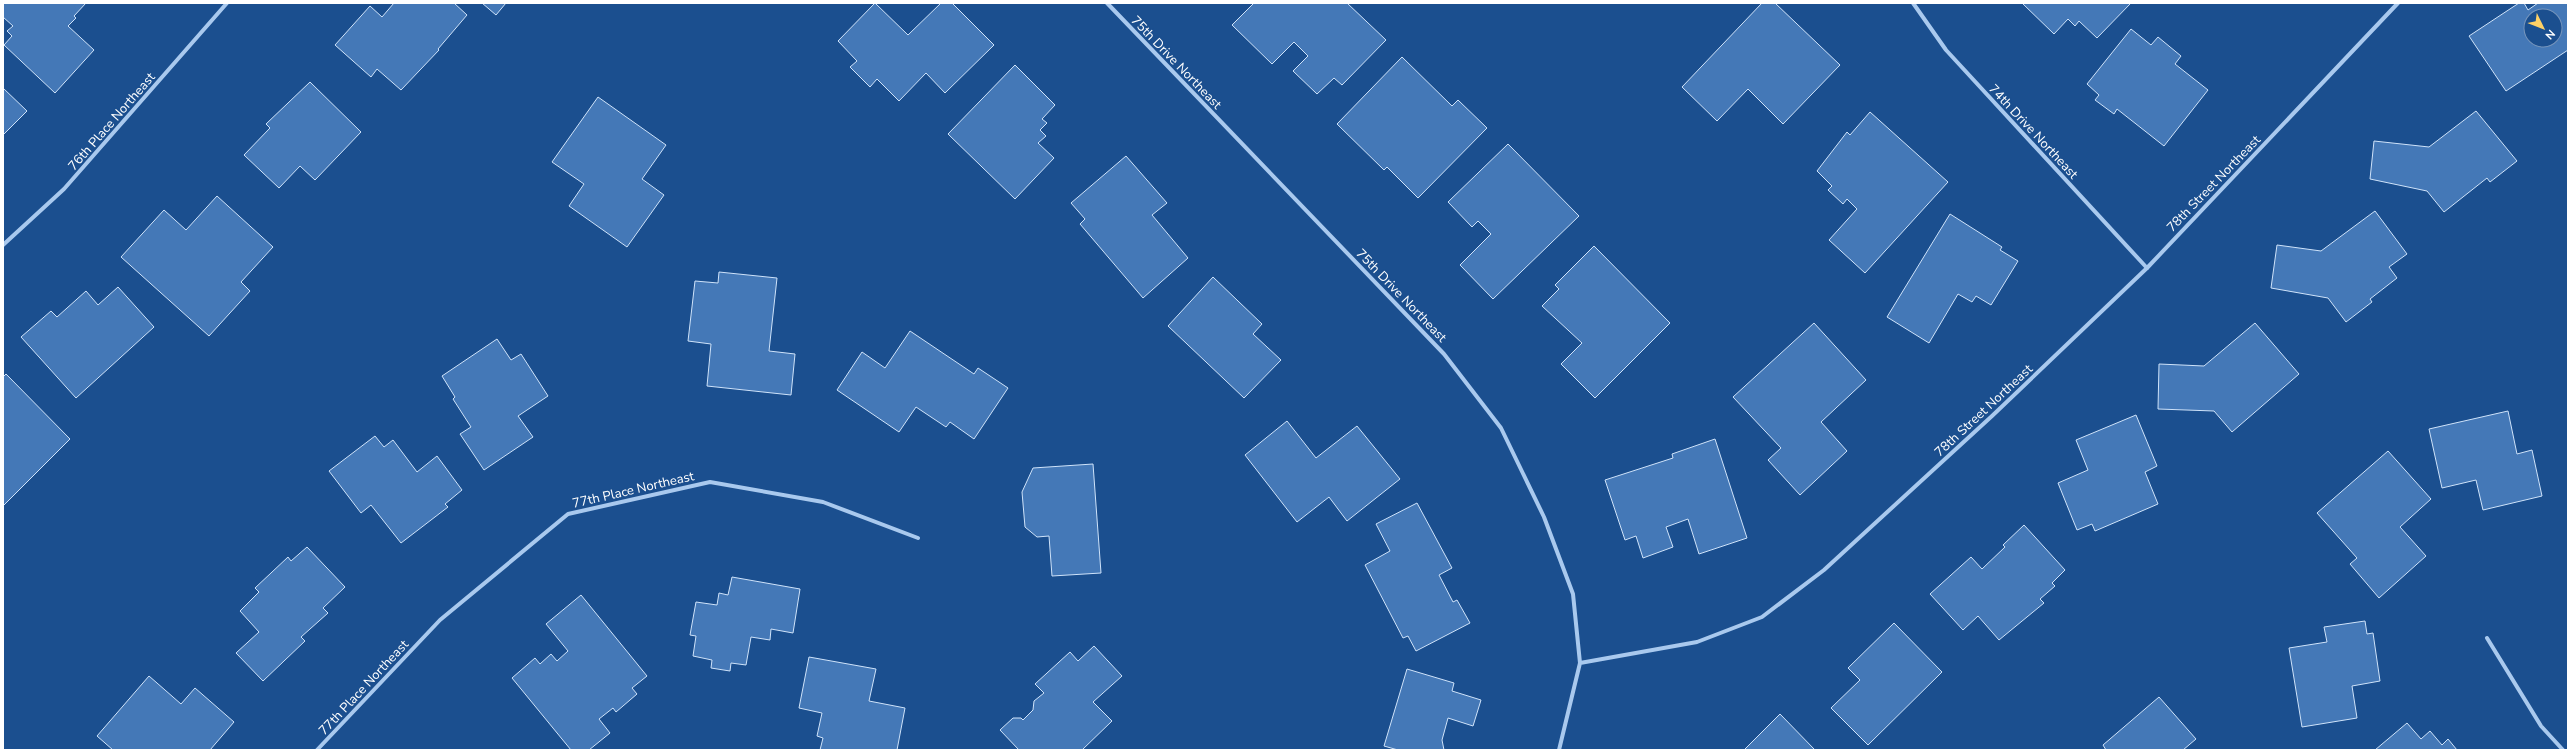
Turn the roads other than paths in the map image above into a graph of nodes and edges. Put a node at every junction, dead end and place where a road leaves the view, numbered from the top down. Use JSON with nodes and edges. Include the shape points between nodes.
{"nodes":[{"id":1,"x":227,"y":3,"type":"edge"},
{"id":2,"x":1107,"y":3,"type":"edge"},
{"id":3,"x":1913,"y":3,"type":"edge"},
{"id":4,"x":2398,"y":3,"type":"edge"},
{"id":5,"x":3,"y":246,"type":"edge"},
{"id":6,"x":2147,"y":268,"type":"junction"},
{"id":7,"x":918,"y":538,"type":"dead end"},
{"id":8,"x":2487,"y":638,"type":"dead end"},
{"id":9,"x":1580,"y":662,"type":"junction"},
{"id":10,"x":317,"y":750,"type":"edge"},
{"id":11,"x":1559,"y":750,"type":"edge"},
{"id":12,"x":2563,"y":750,"type":"edge"}],
"edges":[{"from":1,"to":5,"type":"street","name":"76th Place Northeast","via":[[64,189]]},
{"from":2,"to":9,"type":"street","name":"75th Drive Northeast","via":[[1444,354],[1501,428],[1544,518],[1572,594]]},
{"from":3,"to":6,"type":"street","name":"74th Drive Northeast","via":[[1946,50]]},
{"from":4,"to":6,"type":"street","name":"78th Street Northeast"},
{"from":6,"to":9,"type":"street","name":"78th Street Northeast","via":[[1992,416],[1824,570],[1762,617],[1697,642]]},
{"from":7,"to":10,"type":"street","name":"77th Place Northeast","via":[[822,502],[710,482],[568,514],[440,620]]},
{"from":8,"to":12,"type":"street","via":[[2541,726]]},
{"from":9,"to":11,"type":"street"}]}
